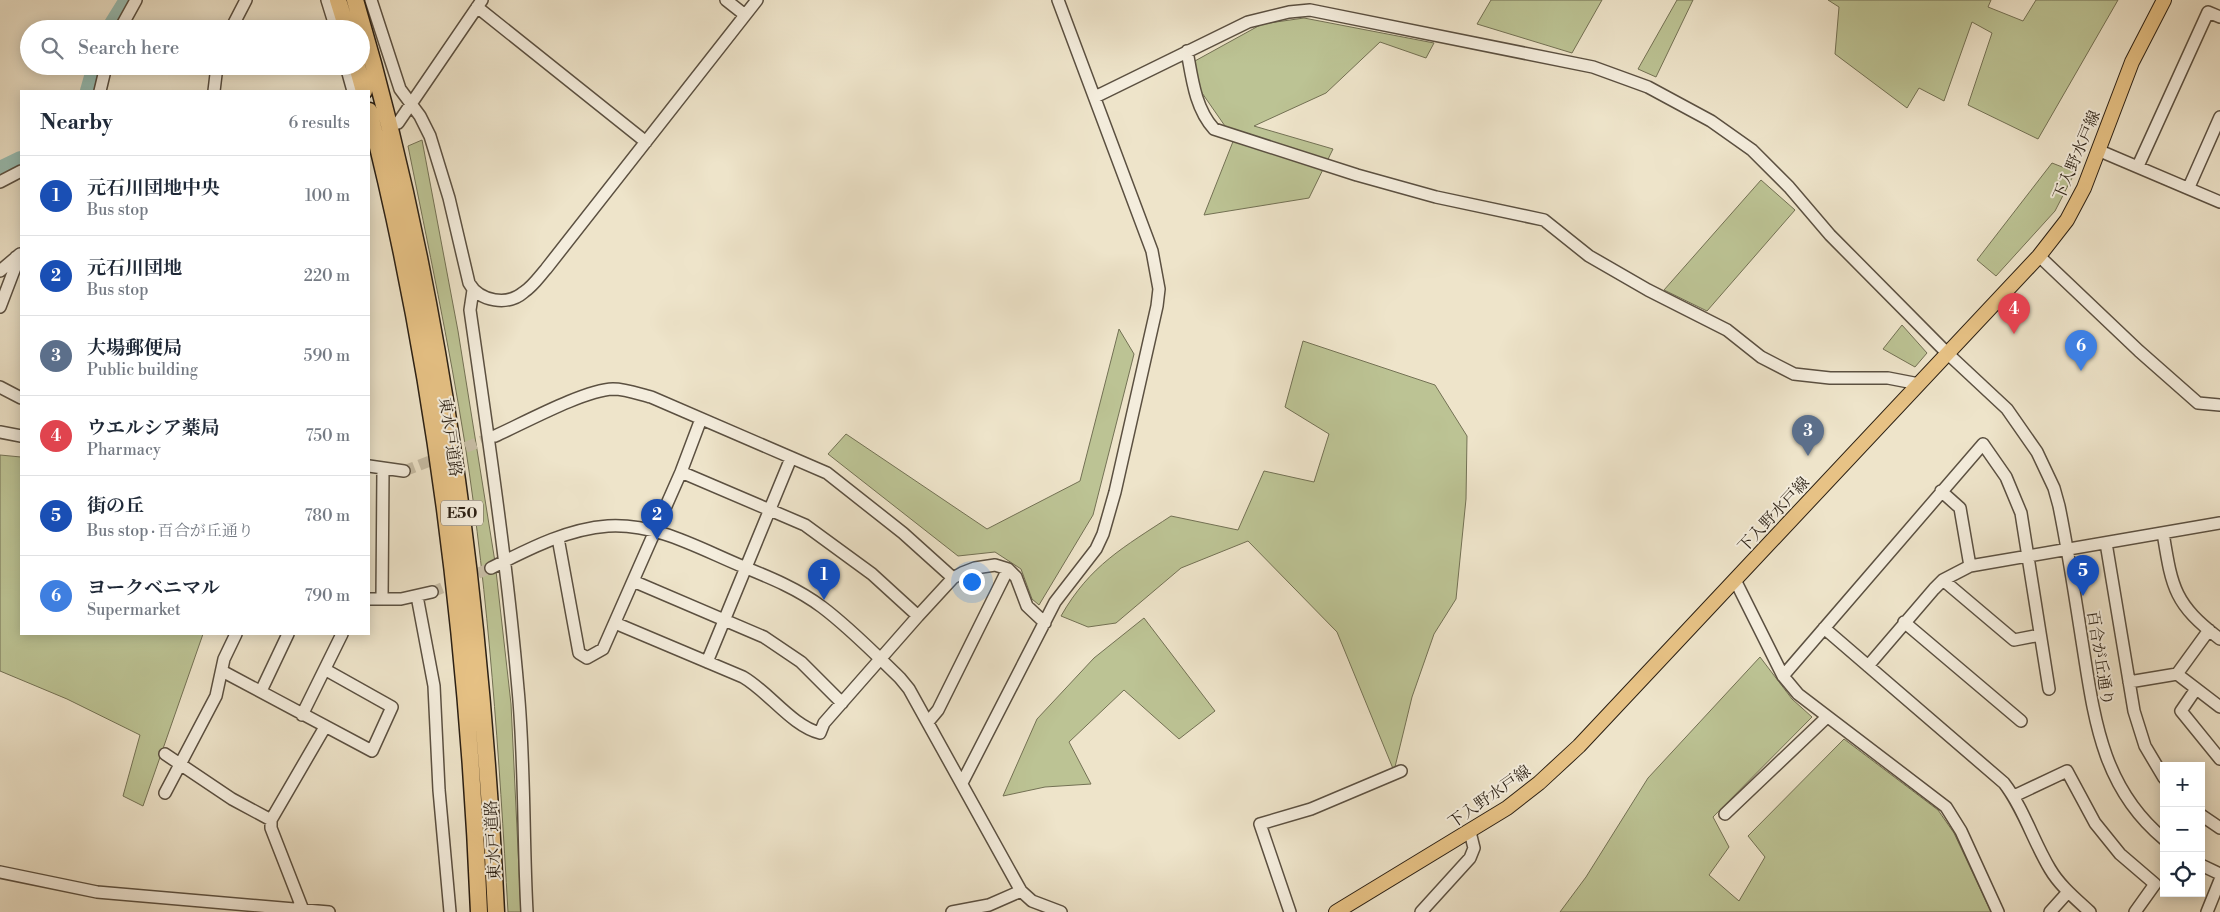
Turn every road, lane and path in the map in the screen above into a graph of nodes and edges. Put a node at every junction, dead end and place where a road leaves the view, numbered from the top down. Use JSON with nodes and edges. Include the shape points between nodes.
{"nodes":[{"id":1,"x":136,"y":0,"type":"edge"},
{"id":2,"x":246,"y":0,"type":"edge"},
{"id":3,"x":327,"y":0,"type":"edge"},
{"id":4,"x":338,"y":0,"type":"edge"},
{"id":5,"x":355,"y":0,"type":"edge"},
{"id":6,"x":372,"y":0,"type":"edge"},
{"id":7,"x":726,"y":0,"type":"edge"},
{"id":8,"x":757,"y":0,"type":"edge"},
{"id":9,"x":1058,"y":0,"type":"edge"},
{"id":10,"x":2164,"y":0,"type":"edge"},
{"id":11,"x":480,"y":4,"type":"edge"},
{"id":12,"x":745,"y":15,"type":"junction"},
{"id":13,"x":2220,"y":17,"type":"edge"},
{"id":14,"x":125,"y":20,"type":"edge"},
{"id":15,"x":236,"y":20,"type":"edge"},
{"id":16,"x":333,"y":20,"type":"edge"},
{"id":17,"x":344,"y":20,"type":"edge"},
{"id":18,"x":361,"y":20,"type":"edge"},
{"id":19,"x":370,"y":48,"type":"edge"},
{"id":20,"x":1187,"y":52,"type":"junction"},
{"id":21,"x":104,"y":75,"type":"edge"},
{"id":22,"x":216,"y":75,"type":"edge"},
{"id":23,"x":349,"y":75,"type":"edge"},
{"id":24,"x":360,"y":75,"type":"edge"},
{"id":25,"x":100,"y":90,"type":"edge"},
{"id":26,"x":214,"y":90,"type":"edge"},
{"id":27,"x":353,"y":90,"type":"edge"},
{"id":28,"x":364,"y":90,"type":"edge"},
{"id":29,"x":1095,"y":98,"type":"junction"},
{"id":30,"x":412,"y":104,"type":"junction"},
{"id":31,"x":370,"y":115,"type":"edge"},
{"id":32,"x":2220,"y":117,"type":"edge"},
{"id":33,"x":393,"y":122,"type":"junction"},
{"id":34,"x":646,"y":142,"type":"junction"},
{"id":35,"x":2100,"y":151,"type":"junction"},
{"id":36,"x":2138,"y":166,"type":"junction"},
{"id":37,"x":20,"y":172,"type":"edge"},
{"id":38,"x":0,"y":182,"type":"edge"},
{"id":39,"x":2189,"y":187,"type":"junction"},
{"id":40,"x":2220,"y":202,"type":"edge"},
{"id":41,"x":19,"y":255,"type":"edge"},
{"id":42,"x":2039,"y":256,"type":"junction"},
{"id":43,"x":0,"y":271,"type":"edge"},
{"id":44,"x":473,"y":290,"type":"junction"},
{"id":45,"x":0,"y":307,"type":"edge"},
{"id":46,"x":1947,"y":353,"type":"junction"},
{"id":47,"x":1919,"y":384,"type":"junction"},
{"id":48,"x":0,"y":387,"type":"edge"},
{"id":49,"x":20,"y":397,"type":"edge"},
{"id":50,"x":2220,"y":405,"type":"edge"},
{"id":51,"x":701,"y":419,"type":"junction"},
{"id":52,"x":0,"y":432,"type":"edge"},
{"id":53,"x":20,"y":436,"type":"edge"},
{"id":54,"x":495,"y":436,"type":"tunnel mouth"},
{"id":55,"x":791,"y":458,"type":"junction"},
{"id":56,"x":370,"y":466,"type":"edge"},
{"id":57,"x":383,"y":469,"type":"junction"},
{"id":58,"x":404,"y":471,"type":"tunnel mouth"},
{"id":59,"x":681,"y":472,"type":"junction"},
{"id":60,"x":1941,"y":491,"type":"junction"},
{"id":61,"x":770,"y":510,"type":"junction"},
{"id":62,"x":2220,"y":523,"type":"edge"},
{"id":63,"x":654,"y":531,"type":"junction"},
{"id":64,"x":2163,"y":533,"type":"junction"},
{"id":65,"x":558,"y":538,"type":"junction"},
{"id":66,"x":2106,"y":543,"type":"junction"},
{"id":67,"x":2068,"y":548,"type":"junction"},
{"id":68,"x":2028,"y":555,"type":"junction"},
{"id":69,"x":506,"y":560,"type":"junction"},
{"id":70,"x":1970,"y":566,"type":"junction"},
{"id":71,"x":744,"y":567,"type":"junction"},
{"id":72,"x":490,"y":568,"type":"tunnel mouth"},
{"id":73,"x":1008,"y":569,"type":"junction"},
{"id":74,"x":953,"y":578,"type":"junction"},
{"id":75,"x":1735,"y":580,"type":"junction"},
{"id":76,"x":1944,"y":580,"type":"junction"},
{"id":77,"x":633,"y":581,"type":"junction"},
{"id":78,"x":432,"y":592,"type":"tunnel mouth"},
{"id":79,"x":417,"y":596,"type":"junction"},
{"id":80,"x":370,"y":599,"type":"edge"},
{"id":81,"x":382,"y":600,"type":"junction"},
{"id":82,"x":918,"y":616,"type":"junction"},
{"id":83,"x":724,"y":619,"type":"junction"},
{"id":84,"x":1904,"y":622,"type":"junction"},
{"id":85,"x":1045,"y":623,"type":"junction"},
{"id":86,"x":615,"y":624,"type":"junction"},
{"id":87,"x":1824,"y":628,"type":"junction"},
{"id":88,"x":2209,"y":630,"type":"junction"},
{"id":89,"x":236,"y":635,"type":"edge"},
{"id":90,"x":288,"y":635,"type":"edge"},
{"id":91,"x":342,"y":635,"type":"edge"},
{"id":92,"x":2040,"y":635,"type":"junction"},
{"id":93,"x":2220,"y":638,"type":"edge"},
{"id":94,"x":881,"y":660,"type":"junction"},
{"id":95,"x":707,"y":662,"type":"junction"},
{"id":96,"x":1868,"y":666,"type":"junction"},
{"id":97,"x":326,"y":670,"type":"junction"},
{"id":98,"x":222,"y":671,"type":"junction"},
{"id":99,"x":2177,"y":674,"type":"junction"},
{"id":100,"x":1783,"y":676,"type":"junction"},
{"id":101,"x":2129,"y":682,"type":"junction"},
{"id":102,"x":2049,"y":689,"type":"dead end"},
{"id":103,"x":2196,"y":689,"type":"junction"},
{"id":104,"x":261,"y":691,"type":"junction"},
{"id":105,"x":842,"y":702,"type":"junction"},
{"id":106,"x":2220,"y":707,"type":"edge"},
{"id":107,"x":302,"y":715,"type":"junction"},
{"id":108,"x":1827,"y":717,"type":"junction"},
{"id":109,"x":2021,"y":721,"type":"dead end"},
{"id":110,"x":928,"y":722,"type":"junction"},
{"id":111,"x":325,"y":727,"type":"junction"},
{"id":112,"x":165,"y":754,"type":"dead end"},
{"id":113,"x":2220,"y":759,"type":"edge"},
{"id":114,"x":182,"y":764,"type":"junction"},
{"id":115,"x":1401,"y":771,"type":"dead end"},
{"id":116,"x":2160,"y":771,"type":"edge"},
{"id":117,"x":962,"y":783,"type":"junction"},
{"id":118,"x":166,"y":793,"type":"dead end"},
{"id":119,"x":2014,"y":796,"type":"junction"},
{"id":120,"x":1726,"y":814,"type":"dead end"},
{"id":121,"x":2205,"y":818,"type":"edge"},
{"id":122,"x":271,"y":820,"type":"junction"},
{"id":123,"x":2220,"y":828,"type":"edge"},
{"id":124,"x":1470,"y":832,"type":"junction"},
{"id":125,"x":2160,"y":835,"type":"edge"},
{"id":126,"x":2205,"y":867,"type":"edge"},
{"id":127,"x":0,"y":872,"type":"edge"},
{"id":128,"x":2220,"y":874,"type":"edge"},
{"id":129,"x":2220,"y":880,"type":"edge"},
{"id":130,"x":1021,"y":891,"type":"junction"},
{"id":131,"x":2068,"y":892,"type":"junction"},
{"id":132,"x":303,"y":910,"type":"junction"},
{"id":133,"x":329,"y":912,"type":"edge"},
{"id":134,"x":450,"y":912,"type":"edge"},
{"id":135,"x":479,"y":912,"type":"edge"},
{"id":136,"x":496,"y":912,"type":"edge"},
{"id":137,"x":527,"y":912,"type":"edge"},
{"id":138,"x":952,"y":912,"type":"edge"},
{"id":139,"x":1062,"y":912,"type":"edge"},
{"id":140,"x":1290,"y":912,"type":"edge"},
{"id":141,"x":1336,"y":912,"type":"edge"},
{"id":142,"x":1421,"y":912,"type":"edge"},
{"id":143,"x":1998,"y":912,"type":"edge"},
{"id":144,"x":2050,"y":912,"type":"edge"},
{"id":145,"x":2090,"y":912,"type":"edge"},
{"id":146,"x":2134,"y":912,"type":"edge"},
{"id":147,"x":2207,"y":912,"type":"edge"}],
"edges":[{"from":1,"to":14,"type":"street"},
{"from":2,"to":15,"type":"street"},
{"from":3,"to":16,"type":"street"},
{"from":4,"to":17,"type":"highway"},
{"from":5,"to":18,"type":"highway","name":"東水戸道路","number":"E50"},
{"from":6,"to":30,"type":"street","via":[[394,75]]},
{"from":7,"to":12,"type":"street"},
{"from":8,"to":12,"type":"street"},
{"from":9,"to":29,"type":"street"},
{"from":10,"to":35,"type":"main road","name":"下入野水戸線","via":[[2132,62]]},
{"from":11,"to":30,"type":"street"},
{"from":11,"to":34,"type":"street"},
{"from":12,"to":34,"type":"street"},
{"from":13,"to":36,"type":"street","via":[[2208,12]]},
{"from":19,"to":33,"type":"highway","name":"東水戸道路","number":"E50"},
{"from":20,"to":29,"type":"street","name":"百合が丘通り"},
{"from":20,"to":46,"type":"street","name":"百合が丘通り","via":[[1263,17],[1310,10],[1593,67],[1648,87],[1682,103],[1752,150],[1790,187],[1830,235]]},
{"from":20,"to":47,"type":"street","via":[[1204,118],[1214,129],[1436,197],[1544,220],[1589,256],[1728,330],[1761,358],[1794,374],[1888,378]]},
{"from":21,"to":25,"type":"street"},
{"from":22,"to":26,"type":"street"},
{"from":23,"to":27,"type":"street"},
{"from":24,"to":28,"type":"highway"},
{"from":29,"to":85,"type":"street","via":[[1152,251],[1158,282],[1157,306],[1106,526],[1096,549],[1055,602]]},
{"from":30,"to":33,"type":"street"},
{"from":30,"to":44,"type":"street","via":[[430,136]]},
{"from":31,"to":135,"type":"highway","name":"東水戸道路","number":"E50","via":[[406,270],[440,475],[466,706]]},
{"from":32,"to":39,"type":"street"},
{"from":33,"to":136,"type":"highway","name":"東水戸道路","number":"E50","via":[[422,268],[456,471],[483,705]]},
{"from":34,"to":44,"type":"street","via":[[546,269],[523,293],[510,299],[495,300],[482,297]]},
{"from":35,"to":36,"type":"street"},
{"from":35,"to":42,"type":"main road","name":"下入野水戸線","via":[[2071,213]]},
{"from":36,"to":39,"type":"street"},
{"from":37,"to":38,"type":"street"},
{"from":39,"to":40,"type":"street"},
{"from":41,"to":43,"type":"street"},
{"from":41,"to":45,"type":"street"},
{"from":42,"to":46,"type":"main road","name":"下入野水戸線"},
{"from":42,"to":50,"type":"street","via":[[2198,403]]},
{"from":44,"to":69,"type":"street","via":[[470,310]]},
{"from":46,"to":47,"type":"main road","name":"下入野水戸線"},
{"from":46,"to":67,"type":"street","name":"百合が丘通り","via":[[2006,408],[2038,452],[2054,488]]},
{"from":47,"to":75,"type":"main road","name":"下入野水戸線"},
{"from":48,"to":49,"type":"street"},
{"from":51,"to":54,"type":"street","via":[[651,397],[613,389],[582,398]]},
{"from":51,"to":55,"type":"street"},
{"from":51,"to":59,"type":"street"},
{"from":52,"to":53,"type":"street"},
{"from":55,"to":61,"type":"street"},
{"from":55,"to":74,"type":"street","via":[[827,473],[903,533]]},
{"from":56,"to":57,"type":"street"},
{"from":57,"to":58,"type":"street"},
{"from":57,"to":81,"type":"street"},
{"from":59,"to":61,"type":"street"},
{"from":59,"to":63,"type":"street"},
{"from":60,"to":68,"type":"street","via":[[1983,444],[1999,464],[2015,496]]},
{"from":60,"to":70,"type":"street","via":[[1960,508]]},
{"from":60,"to":87,"type":"street"},
{"from":61,"to":71,"type":"street"},
{"from":61,"to":82,"type":"street","via":[[805,525],[872,574]]},
{"from":62,"to":64,"type":"street"},
{"from":63,"to":65,"type":"street","via":[[609,526]]},
{"from":63,"to":71,"type":"street"},
{"from":63,"to":77,"type":"street"},
{"from":64,"to":66,"type":"street"},
{"from":64,"to":88,"type":"street","via":[[2173,586],[2186,610]]},
{"from":65,"to":69,"type":"street"},
{"from":65,"to":86,"type":"street","via":[[579,653],[587,658],[603,650]]},
{"from":66,"to":67,"type":"street"},
{"from":66,"to":101,"type":"street"},
{"from":67,"to":68,"type":"street"},
{"from":67,"to":125,"type":"street","name":"百合が丘通り","via":[[2100,740],[2123,792]]},
{"from":68,"to":70,"type":"street"},
{"from":68,"to":92,"type":"street"},
{"from":69,"to":72,"type":"street"},
{"from":69,"to":137,"type":"street","via":[[519,701]]},
{"from":70,"to":76,"type":"street"},
{"from":71,"to":83,"type":"street"},
{"from":71,"to":94,"type":"street","via":[[782,583],[822,606]]},
{"from":73,"to":74,"type":"street","via":[[986,566]]},
{"from":73,"to":85,"type":"street","via":[[1016,577],[1027,606]]},
{"from":73,"to":110,"type":"street","via":[[938,710]]},
{"from":74,"to":82,"type":"street"},
{"from":75,"to":100,"type":"street"},
{"from":75,"to":124,"type":"main road","name":"下入野水戸線","via":[[1579,746],[1521,798]]},
{"from":76,"to":84,"type":"street"},
{"from":76,"to":92,"type":"street","via":[[2014,640]]},
{"from":77,"to":83,"type":"street"},
{"from":77,"to":86,"type":"street"},
{"from":78,"to":79,"type":"street"},
{"from":79,"to":81,"type":"street"},
{"from":79,"to":134,"type":"street","via":[[434,686]]},
{"from":80,"to":81,"type":"street"},
{"from":82,"to":94,"type":"street"},
{"from":83,"to":95,"type":"street"},
{"from":83,"to":105,"type":"street","via":[[785,649]]},
{"from":84,"to":96,"type":"street"},
{"from":84,"to":109,"type":"street"},
{"from":85,"to":117,"type":"street"},
{"from":86,"to":95,"type":"street"},
{"from":87,"to":96,"type":"street"},
{"from":87,"to":100,"type":"street"},
{"from":88,"to":93,"type":"street"},
{"from":88,"to":99,"type":"street"},
{"from":89,"to":98,"type":"street"},
{"from":90,"to":104,"type":"street"},
{"from":91,"to":97,"type":"street"},
{"from":92,"to":102,"type":"street"},
{"from":94,"to":105,"type":"street"},
{"from":94,"to":110,"type":"street","via":[[910,689]]},
{"from":95,"to":105,"type":"street","via":[[757,685],[808,730],[820,733],[824,723]]},
{"from":96,"to":119,"type":"street","via":[[1984,764]]},
{"from":97,"to":107,"type":"street"},
{"from":97,"to":111,"type":"street","via":[[392,707],[372,751]]},
{"from":98,"to":104,"type":"street"},
{"from":98,"to":114,"type":"street","via":[[216,696]]},
{"from":99,"to":101,"type":"street"},
{"from":99,"to":103,"type":"street"},
{"from":100,"to":108,"type":"street","via":[[1798,694]]},
{"from":101,"to":116,"type":"street","via":[[2138,727]]},
{"from":103,"to":106,"type":"street"},
{"from":103,"to":113,"type":"street","via":[[2181,711]]},
{"from":104,"to":107,"type":"street"},
{"from":107,"to":111,"type":"street"},
{"from":108,"to":120,"type":"street"},
{"from":108,"to":143,"type":"street","via":[[1946,807],[1962,831]]},
{"from":110,"to":117,"type":"street"},
{"from":111,"to":122,"type":"street"},
{"from":112,"to":114,"type":"street"},
{"from":114,"to":118,"type":"street"},
{"from":114,"to":122,"type":"street","via":[[232,799]]},
{"from":115,"to":140,"type":"street","via":[[1311,809],[1260,824]]},
{"from":117,"to":130,"type":"street"},
{"from":119,"to":131,"type":"street","via":[[2050,870]]},
{"from":119,"to":146,"type":"street","via":[[2067,771],[2096,823],[2120,854],[2155,884]]},
{"from":121,"to":123,"type":"street"},
{"from":122,"to":132,"type":"street","via":[[271,828]]},
{"from":124,"to":141,"type":"main road","name":"下入野水戸線"},
{"from":124,"to":142,"type":"street","via":[[1474,848],[1470,858]]},
{"from":126,"to":128,"type":"street"},
{"from":127,"to":132,"type":"street","via":[[98,892]]},
{"from":129,"to":147,"type":"street"},
{"from":130,"to":138,"type":"street","via":[[989,905]]},
{"from":130,"to":139,"type":"street","via":[[1032,901]]},
{"from":131,"to":144,"type":"street"},
{"from":131,"to":145,"type":"street"},
{"from":132,"to":133,"type":"street"}]}
